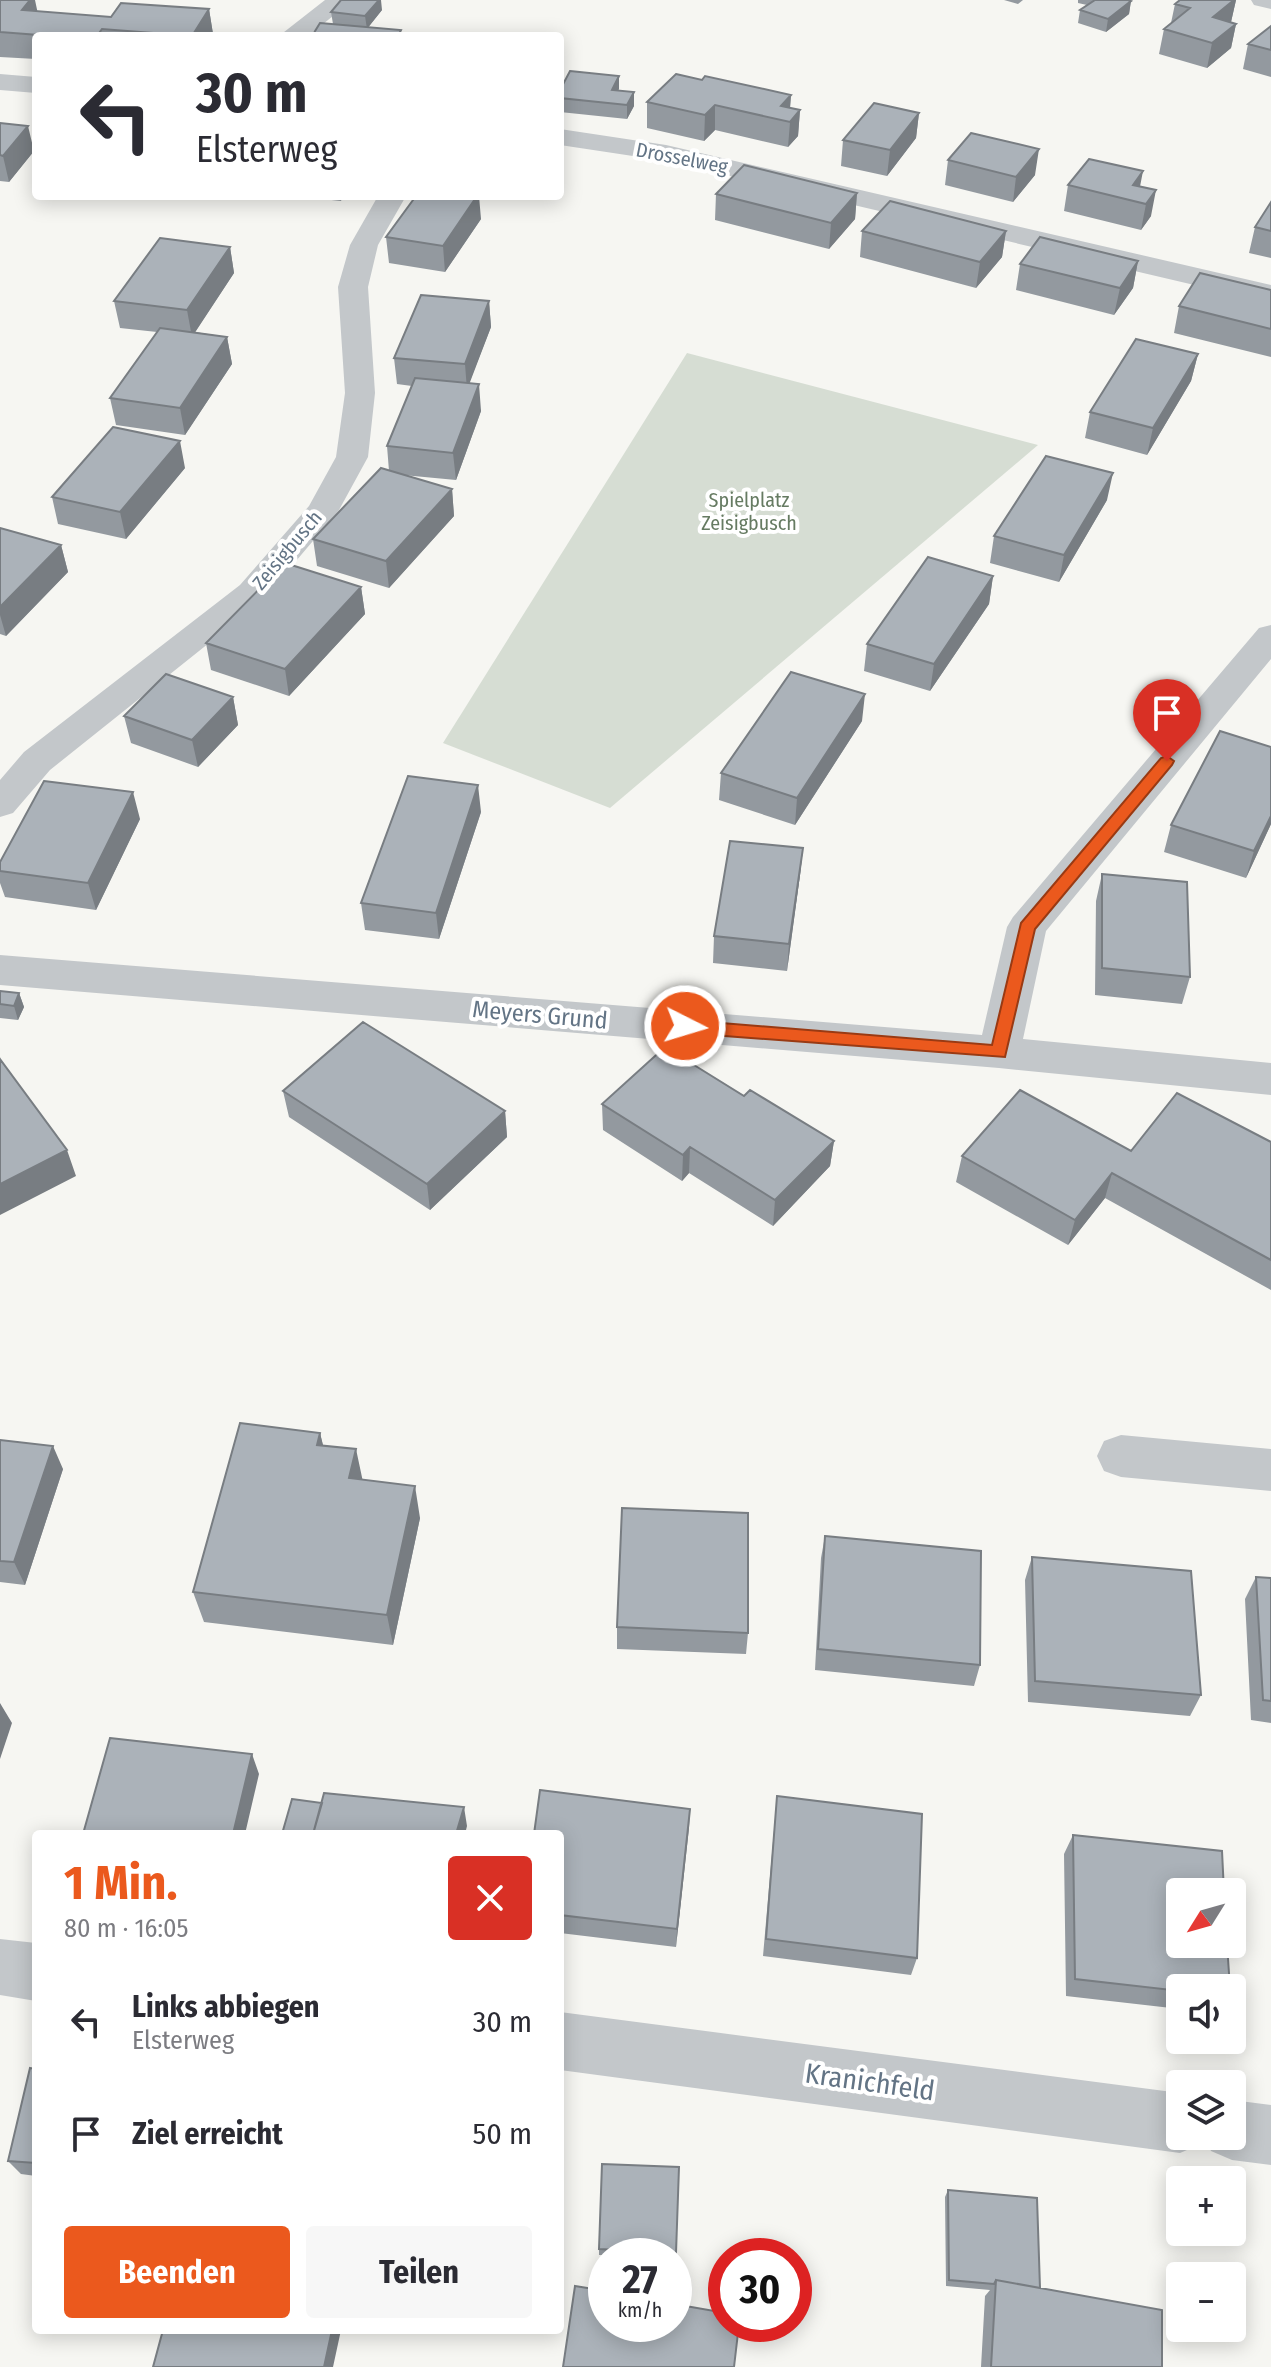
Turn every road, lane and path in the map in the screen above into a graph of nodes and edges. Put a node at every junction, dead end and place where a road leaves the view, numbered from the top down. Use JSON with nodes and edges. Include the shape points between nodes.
{"nodes":[{"id":1,"x":341,"y":0,"type":"edge"},
{"id":2,"x":1263,"y":0,"type":"edge"},
{"id":3,"x":1271,"y":2,"type":"edge"},
{"id":4,"x":297,"y":32,"type":"edge"},
{"id":5,"x":0,"y":82,"type":"edge"},
{"id":6,"x":32,"y":85,"type":"edge"},
{"id":7,"x":564,"y":138,"type":"edge"},
{"id":8,"x":390,"y":200,"type":"edge"},
{"id":9,"x":1271,"y":294,"type":"edge"},
{"id":10,"x":1271,"y":636,"type":"edge"},
{"id":11,"x":0,"y":804,"type":"edge"},
{"id":12,"x":0,"y":970,"type":"edge"},
{"id":13,"x":999,"y":1052,"type":"junction"},
{"id":14,"x":1271,"y":1079,"type":"edge"},
{"id":15,"x":1121,"y":1456,"type":"dead end"},
{"id":16,"x":1271,"y":1470,"type":"edge"},
{"id":17,"x":0,"y":1967,"type":"edge"},
{"id":18,"x":32,"y":1971,"type":"edge"},
{"id":19,"x":564,"y":2042,"type":"edge"},
{"id":20,"x":1166,"y":2121,"type":"edge"},
{"id":21,"x":1246,"y":2132,"type":"edge"},
{"id":22,"x":1271,"y":2135,"type":"edge"}],
"edges":[{"from":1,"to":4,"type":"street"},
{"from":2,"to":3,"type":"street"},
{"from":5,"to":6,"type":"street"},
{"from":7,"to":9,"type":"street","name":"Drosselweg","via":[[666,153]]},
{"from":8,"to":11,"type":"street","name":"Zeisigbusch","via":[[364,245],[353,287],[360,393],[352,457],[323,510],[252,592],[37,761]]},
{"from":10,"to":13,"type":"street","via":[[1027,927]]},
{"from":12,"to":13,"type":"street","name":"Meyers Grund"},
{"from":13,"to":14,"type":"street","name":"Meyers Grund"},
{"from":15,"to":16,"type":"street"},
{"from":17,"to":18,"type":"street"},
{"from":19,"to":20,"type":"street","name":"Kranichfeld"},
{"from":21,"to":22,"type":"street"}]}
